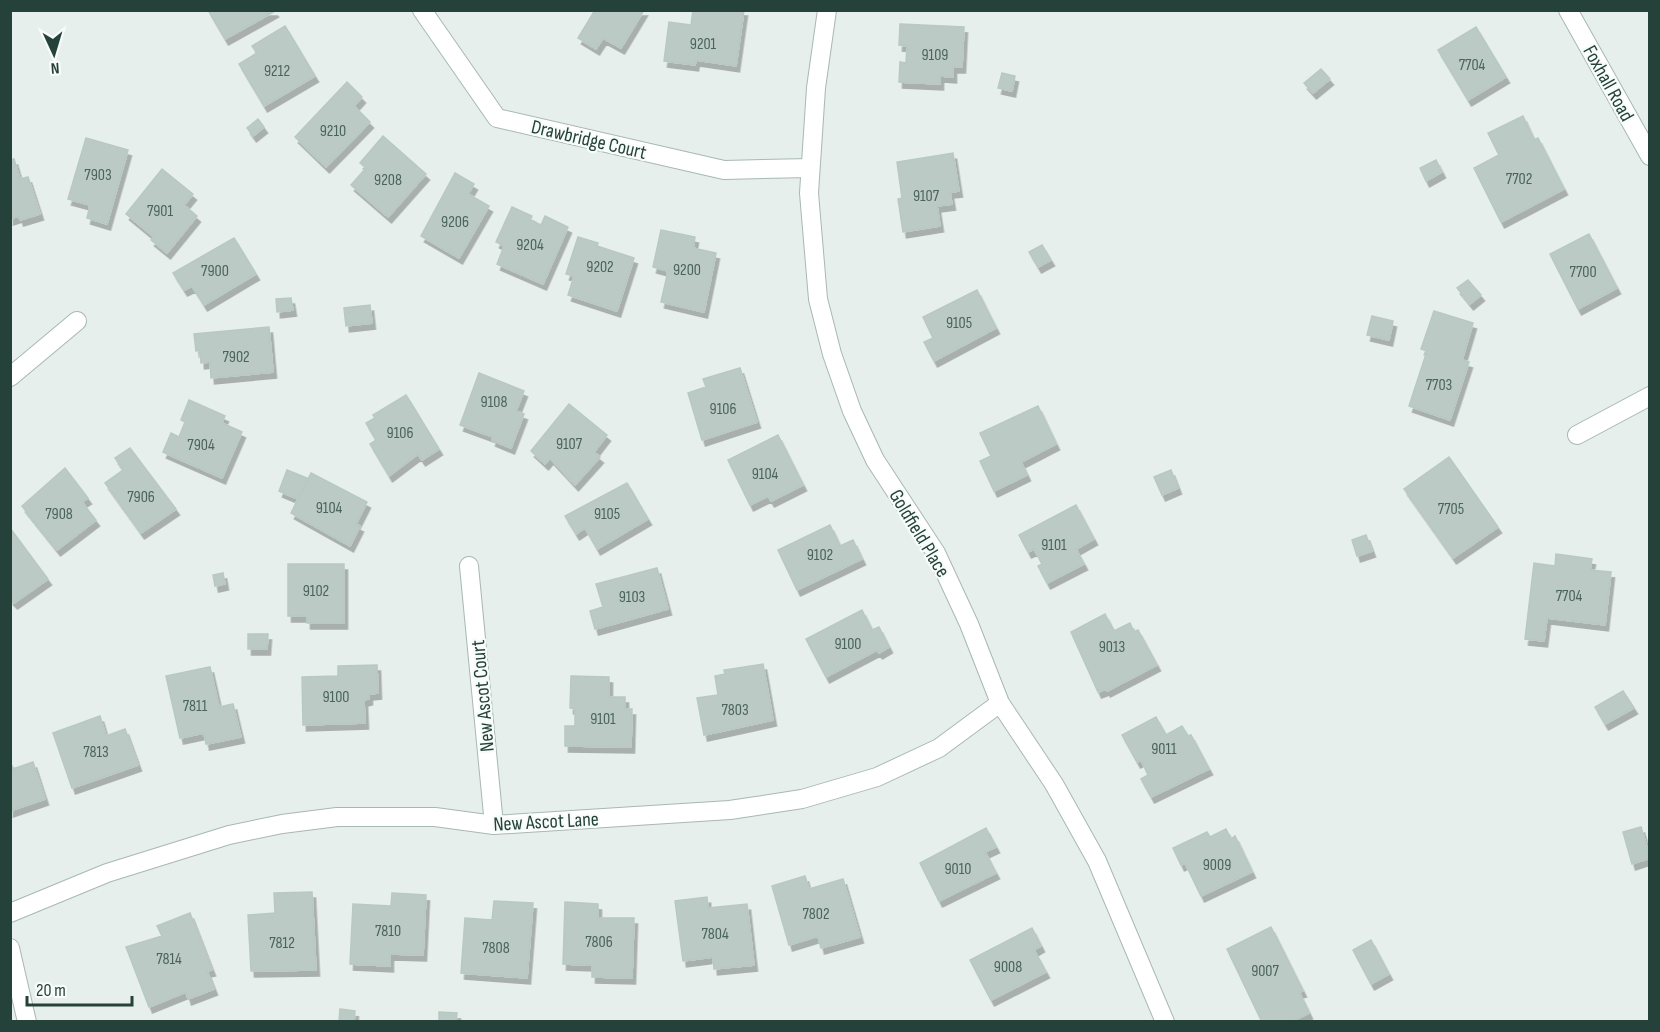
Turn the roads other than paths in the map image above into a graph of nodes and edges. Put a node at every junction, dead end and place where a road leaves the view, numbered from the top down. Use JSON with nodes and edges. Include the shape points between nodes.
{"nodes":[{"id":1,"x":422,"y":10,"type":"edge"},
{"id":2,"x":827,"y":10,"type":"edge"},
{"id":3,"x":1568,"y":10,"type":"edge"},
{"id":4,"x":1650,"y":156,"type":"edge"},
{"id":5,"x":810,"y":168,"type":"junction"},
{"id":6,"x":77,"y":321,"type":"dead end"},
{"id":7,"x":10,"y":377,"type":"edge"},
{"id":8,"x":1650,"y":396,"type":"edge"},
{"id":9,"x":1577,"y":435,"type":"dead end"},
{"id":10,"x":470,"y":566,"type":"dead end"},
{"id":11,"x":1000,"y":703,"type":"junction"},
{"id":12,"x":494,"y":825,"type":"junction"},
{"id":13,"x":10,"y":913,"type":"edge"},
{"id":14,"x":10,"y":948,"type":"edge"},
{"id":15,"x":27,"y":1022,"type":"edge"},
{"id":16,"x":1165,"y":1022,"type":"edge"}],
"edges":[{"from":1,"to":5,"type":"street","name":"Drawbridge Court","via":[[497,118],[724,170]]},
{"from":2,"to":5,"type":"street","name":"Goldfield Place"},
{"from":3,"to":4,"type":"street","name":"Foxhall Road"},
{"from":5,"to":11,"type":"street","name":"Goldfield Place","via":[[811,246],[818,299],[852,411],[875,460],[936,553]]},
{"from":6,"to":7,"type":"street"},
{"from":8,"to":9,"type":"street"},
{"from":10,"to":12,"type":"street","name":"New Ascot Court"},
{"from":11,"to":12,"type":"street","name":"New Ascot Lane","via":[[939,748],[877,777],[802,799],[730,810]]},
{"from":11,"to":16,"type":"street","name":"Goldfield Place","via":[[1054,784],[1097,861]]},
{"from":12,"to":13,"type":"street","name":"New Ascot Lane","via":[[435,817],[337,817],[282,824],[228,835],[106,873]]},
{"from":14,"to":15,"type":"street"}]}
